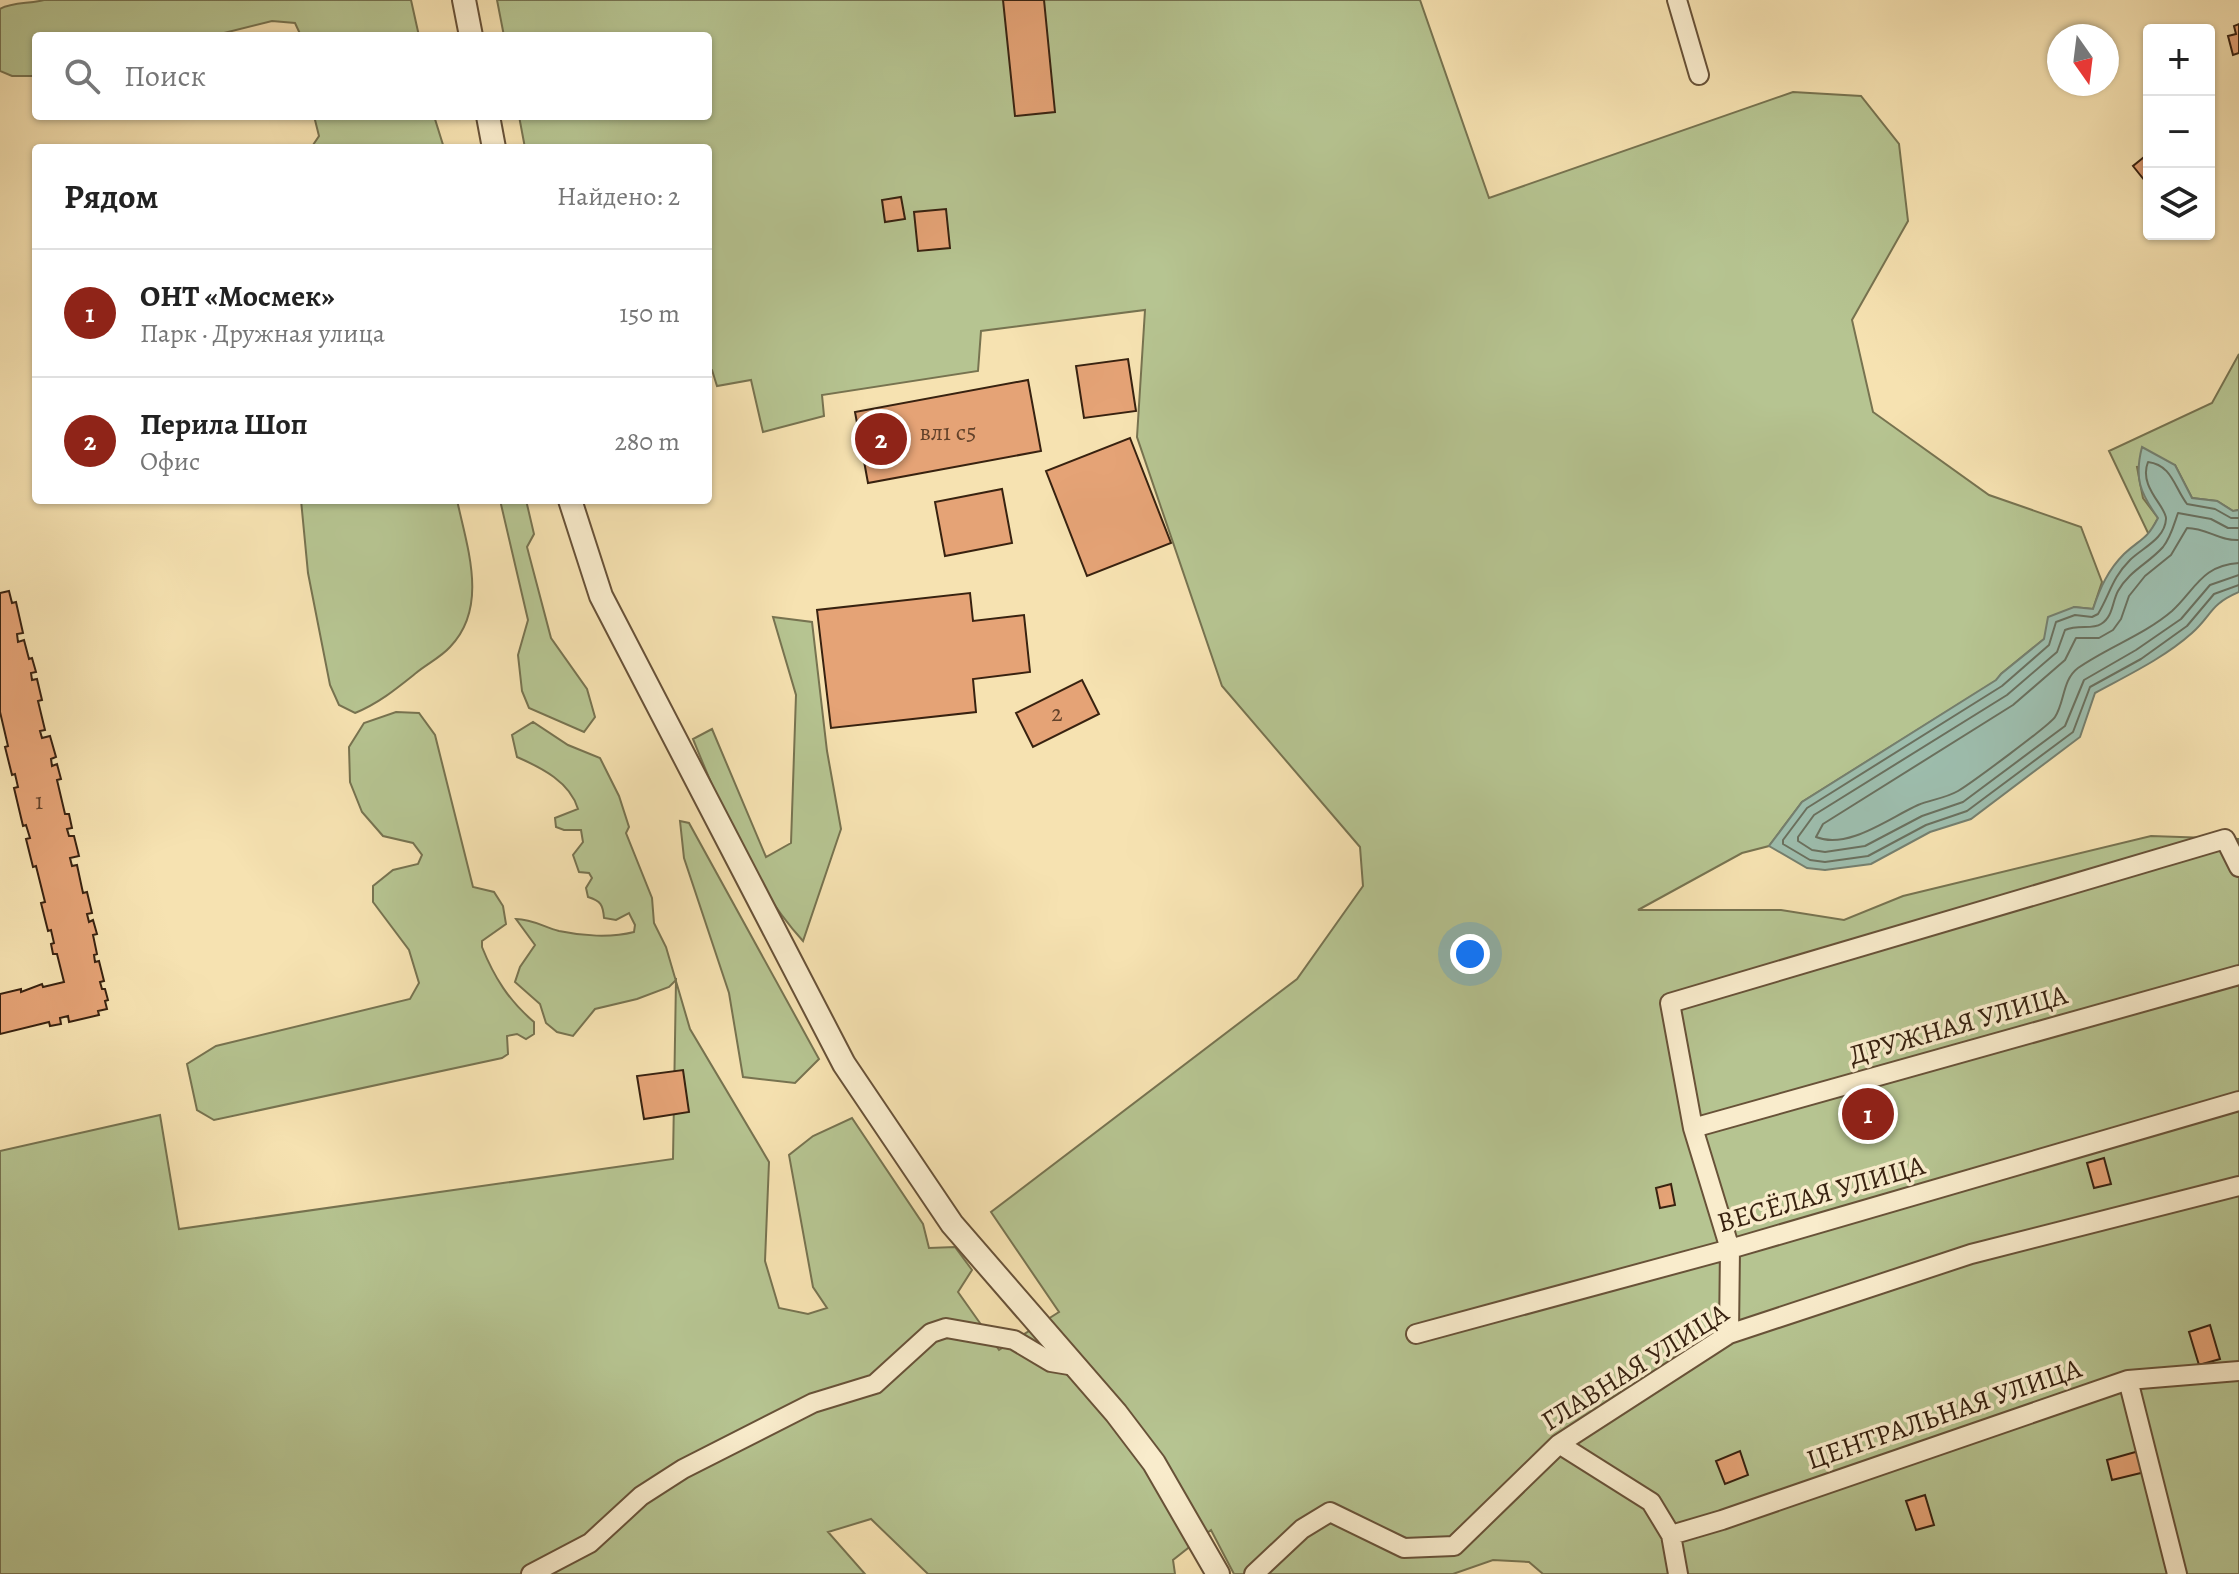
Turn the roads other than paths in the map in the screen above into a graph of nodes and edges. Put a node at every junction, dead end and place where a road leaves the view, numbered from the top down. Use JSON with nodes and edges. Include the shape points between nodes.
{"nodes":[{"id":1,"x":464,"y":0,"type":"edge"},
{"id":2,"x":1677,"y":0,"type":"edge"},
{"id":3,"x":470,"y":32,"type":"edge"},
{"id":4,"x":1699,"y":75,"type":"dead end"},
{"id":5,"x":489,"y":120,"type":"edge"},
{"id":6,"x":493,"y":144,"type":"edge"},
{"id":7,"x":571,"y":504,"type":"edge"},
{"id":8,"x":2239,"y":867,"type":"edge"},
{"id":9,"x":2239,"y":975,"type":"edge"},
{"id":10,"x":2239,"y":1101,"type":"edge"},
{"id":11,"x":1693,"y":1128,"type":"junction"},
{"id":12,"x":2239,"y":1186,"type":"edge"},
{"id":13,"x":1730,"y":1249,"type":"junction"},
{"id":14,"x":1416,"y":1334,"type":"dead end"},
{"id":15,"x":1729,"y":1334,"type":"junction"},
{"id":16,"x":1075,"y":1366,"type":"junction"},
{"id":17,"x":2239,"y":1371,"type":"edge"},
{"id":18,"x":2128,"y":1380,"type":"junction"},
{"id":19,"x":1559,"y":1444,"type":"junction"},
{"id":20,"x":1671,"y":1535,"type":"junction"},
{"id":21,"x":531,"y":1574,"type":"edge"},
{"id":22,"x":1218,"y":1574,"type":"edge"},
{"id":23,"x":1254,"y":1574,"type":"edge"},
{"id":24,"x":1678,"y":1574,"type":"edge"},
{"id":25,"x":2177,"y":1574,"type":"edge"}],
"edges":[{"from":1,"to":3,"type":"street"},
{"from":2,"to":4,"type":"street"},
{"from":5,"to":6,"type":"street"},
{"from":7,"to":16,"type":"street","via":[[601,596],[844,1064],[952,1224]]},
{"from":8,"to":11,"type":"street","via":[[2225,839],[1670,1003]]},
{"from":9,"to":11,"type":"street","name":"ДРУЖНАЯ УЛИЦА"},
{"from":10,"to":13,"type":"street","name":"ВЕСЁЛАЯ УЛИЦА"},
{"from":11,"to":13,"type":"street"},
{"from":12,"to":15,"type":"street","name":"ГЛАВНАЯ УЛИЦА","via":[[1971,1254]]},
{"from":13,"to":14,"type":"street","name":"ВЕСЁЛАЯ УЛИЦА"},
{"from":13,"to":15,"type":"street"},
{"from":15,"to":19,"type":"street","name":"ГЛАВНАЯ УЛИЦА"},
{"from":16,"to":21,"type":"street","via":[[1051,1362],[1014,1340],[946,1328],[931,1333],[875,1384],[813,1403],[683,1469],[641,1496],[590,1543]]},
{"from":16,"to":22,"type":"street","via":[[1154,1463]]},
{"from":17,"to":18,"type":"street","name":"ЦЕНТРАЛЬНАЯ УЛИЦА"},
{"from":18,"to":20,"type":"street","name":"ЦЕНТРАЛЬНАЯ УЛИЦА"},
{"from":18,"to":25,"type":"street"},
{"from":19,"to":20,"type":"street","via":[[1651,1502]]},
{"from":19,"to":23,"type":"street","name":"ГЛАВНАЯ УЛИЦА","via":[[1454,1546],[1404,1548],[1330,1512],[1302,1529]]},
{"from":20,"to":24,"type":"street"}]}
